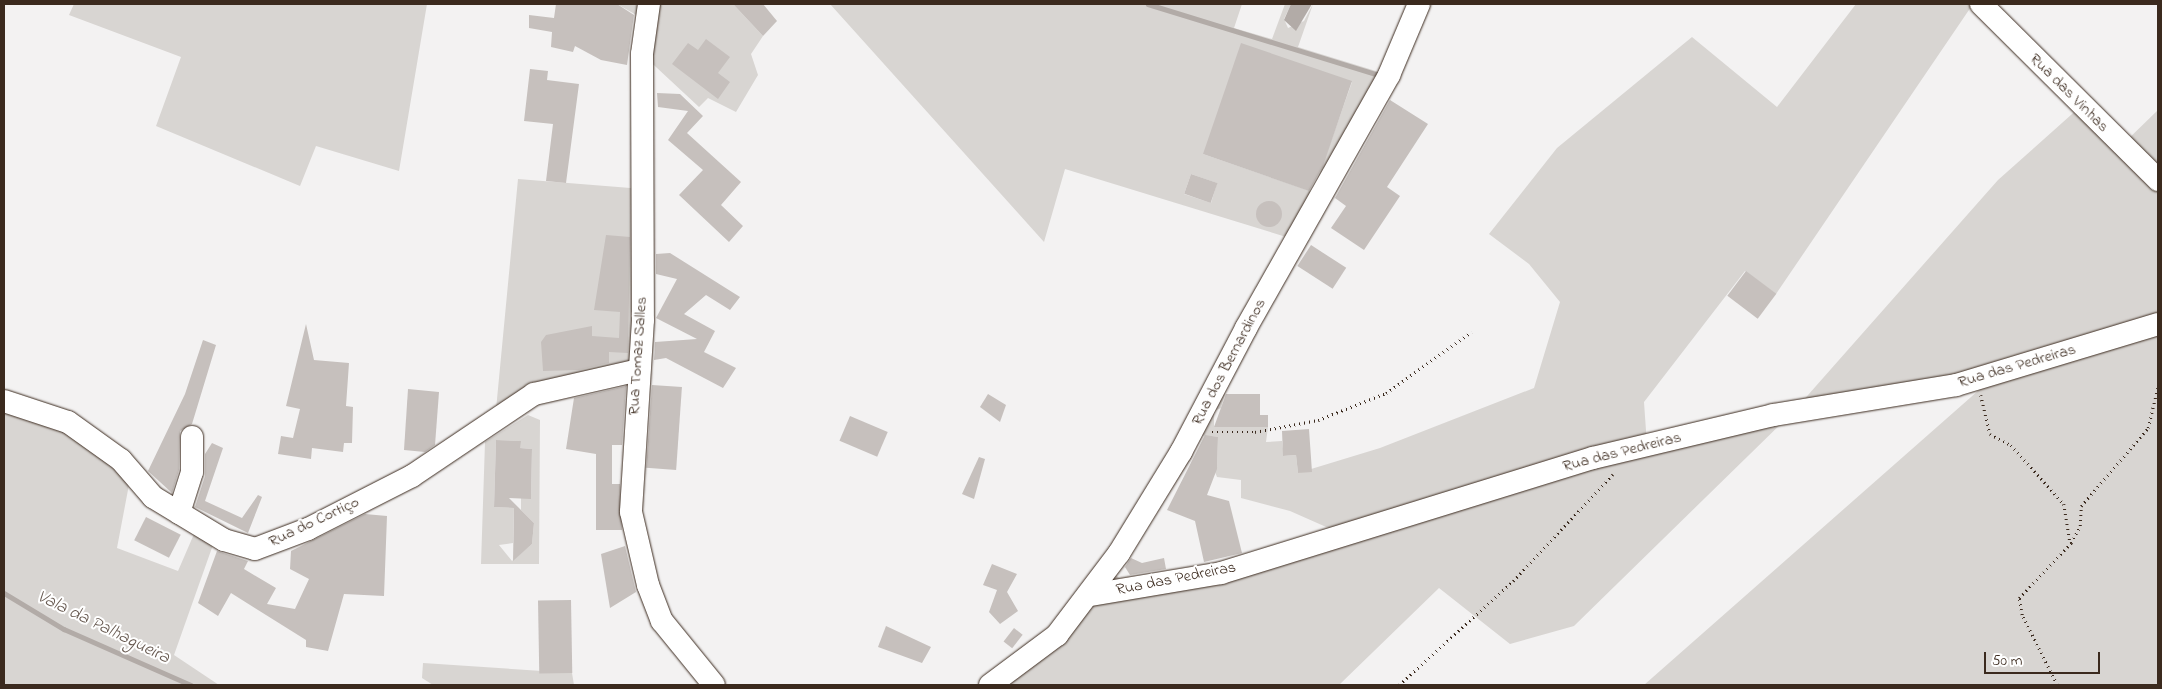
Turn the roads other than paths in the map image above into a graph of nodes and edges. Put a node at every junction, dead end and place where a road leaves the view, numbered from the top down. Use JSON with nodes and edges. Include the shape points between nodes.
{"nodes":[{"id":1,"x":649,"y":4,"type":"edge"},
{"id":2,"x":1419,"y":4,"type":"edge"},
{"id":3,"x":1981,"y":4,"type":"edge"},
{"id":4,"x":2158,"y":180,"type":"edge"},
{"id":5,"x":2158,"y":324,"type":"edge"},
{"id":6,"x":639,"y":370,"type":"junction"},
{"id":7,"x":4,"y":401,"type":"edge"},
{"id":8,"x":192,"y":437,"type":"dead end"},
{"id":9,"x":179,"y":513,"type":"junction"},
{"id":10,"x":1090,"y":595,"type":"junction"},
{"id":11,"x":714,"y":685,"type":"edge"},
{"id":12,"x":990,"y":685,"type":"edge"}],
"edges":[{"from":1,"to":6,"type":"street","name":"Rua Tomaz Salles","via":[[642,54],[644,211]]},
{"from":2,"to":10,"type":"street","name":"Rua dos Bernardinos","via":[[1389,75],[1194,429]]},
{"from":3,"to":4,"type":"street","name":"Rua das Vinhas"},
{"from":5,"to":10,"type":"street","name":"Rua das Pedreiras","via":[[1956,385],[1773,415],[1635,448],[1480,490],[1221,573]]},
{"from":6,"to":9,"type":"street","name":"Rua do Cortiço","via":[[534,394],[412,476],[308,528],[255,549],[224,540]]},
{"from":6,"to":11,"type":"street","name":"Rua Tomaz Salles","via":[[631,478],[637,544],[662,621]]},
{"from":7,"to":9,"type":"street","name":"Rua do Cortiço","via":[[68,422],[122,460],[153,497]]},
{"from":8,"to":9,"type":"street","via":[[192,472]]},
{"from":10,"to":12,"type":"street","name":"Rua dos Bernardinos","via":[[1057,636]]}]}
